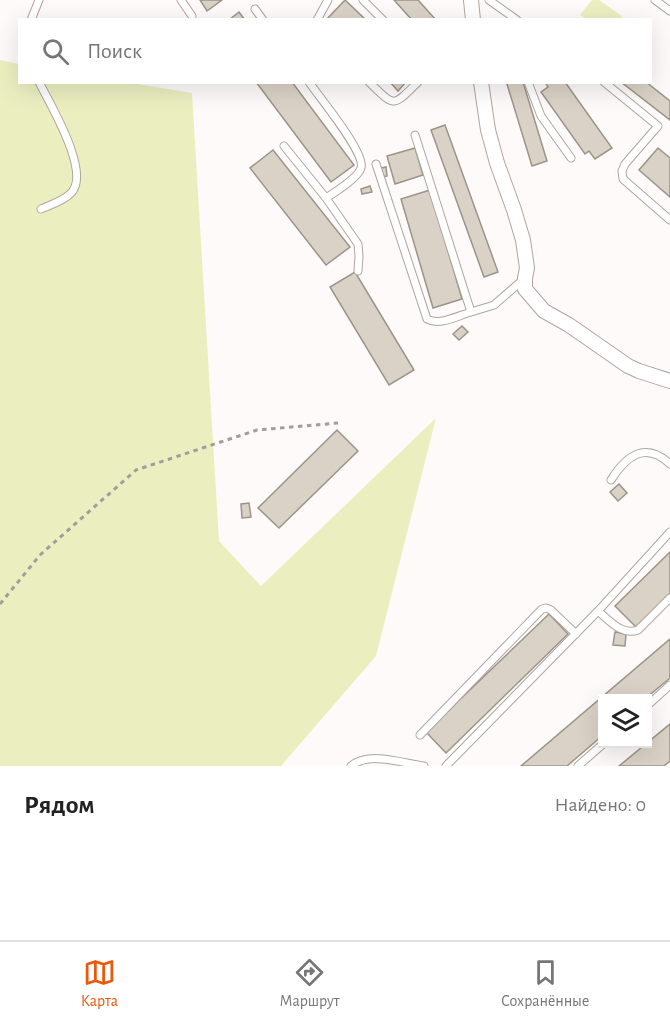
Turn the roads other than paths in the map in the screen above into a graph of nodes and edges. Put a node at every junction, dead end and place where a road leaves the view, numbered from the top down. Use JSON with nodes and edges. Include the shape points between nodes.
{"nodes":[{"id":1,"x":39,"y":0,"type":"edge"},
{"id":2,"x":181,"y":0,"type":"edge"},
{"id":3,"x":328,"y":0,"type":"edge"},
{"id":4,"x":363,"y":0,"type":"edge"},
{"id":5,"x":471,"y":0,"type":"edge"},
{"id":6,"x":489,"y":0,"type":"edge"},
{"id":7,"x":656,"y":0,"type":"edge"},
{"id":8,"x":255,"y":9,"type":"dead end"},
{"id":9,"x":670,"y":12,"type":"edge"},
{"id":10,"x":192,"y":16,"type":"dead end"},
{"id":11,"x":32,"y":18,"type":"edge"},
{"id":12,"x":262,"y":18,"type":"edge"},
{"id":13,"x":318,"y":18,"type":"edge"},
{"id":14,"x":381,"y":18,"type":"edge"},
{"id":15,"x":473,"y":18,"type":"edge"},
{"id":16,"x":514,"y":18,"type":"edge"},
{"id":17,"x":40,"y":84,"type":"edge"},
{"id":18,"x":310,"y":84,"type":"edge"},
{"id":19,"x":371,"y":84,"type":"edge"},
{"id":20,"x":416,"y":84,"type":"edge"},
{"id":21,"x":481,"y":84,"type":"edge"},
{"id":22,"x":529,"y":84,"type":"edge"},
{"id":23,"x":606,"y":84,"type":"edge"},
{"id":24,"x":415,"y":135,"type":"dead end"},
{"id":25,"x":284,"y":146,"type":"dead end"},
{"id":26,"x":571,"y":158,"type":"dead end"},
{"id":27,"x":376,"y":164,"type":"dead end"},
{"id":28,"x":326,"y":198,"type":"junction"},
{"id":29,"x":41,"y":209,"type":"dead end"},
{"id":30,"x":670,"y":220,"type":"edge"},
{"id":31,"x":358,"y":271,"type":"dead end"},
{"id":32,"x":525,"y":278,"type":"junction"},
{"id":33,"x":471,"y":312,"type":"junction"},
{"id":34,"x":670,"y":381,"type":"edge"},
{"id":35,"x":670,"y":464,"type":"edge"},
{"id":36,"x":611,"y":480,"type":"dead end"},
{"id":37,"x":670,"y":532,"type":"edge"},
{"id":38,"x":670,"y":598,"type":"edge"},
{"id":39,"x":598,"y":611,"type":"junction"},
{"id":40,"x":576,"y":634,"type":"junction"},
{"id":41,"x":670,"y":685,"type":"edge"},
{"id":42,"x":652,"y":701,"type":"edge"},
{"id":43,"x":420,"y":735,"type":"dead end"},
{"id":44,"x":598,"y":748,"type":"edge"},
{"id":45,"x":372,"y":758,"type":"junction"},
{"id":46,"x":351,"y":766,"type":"edge"},
{"id":47,"x":376,"y":766,"type":"edge"},
{"id":48,"x":424,"y":766,"type":"edge"},
{"id":49,"x":446,"y":766,"type":"edge"},
{"id":50,"x":578,"y":766,"type":"edge"}],
"edges":[{"from":1,"to":11,"type":"lane"},
{"from":2,"to":10,"type":"lane"},
{"from":3,"to":13,"type":"lane"},
{"from":4,"to":14,"type":"lane"},
{"from":5,"to":15,"type":"street"},
{"from":6,"to":16,"type":"lane"},
{"from":7,"to":9,"type":"lane"},
{"from":8,"to":12,"type":"lane"},
{"from":17,"to":29,"type":"lane","via":[[77,169],[77,185],[70,195]]},
{"from":18,"to":28,"type":"lane","via":[[357,148],[362,162],[357,175]]},
{"from":19,"to":20,"type":"lane","via":[[393,103]]},
{"from":21,"to":32,"type":"street","via":[[496,163],[523,240]]},
{"from":22,"to":26,"type":"lane","via":[[541,116]]},
{"from":23,"to":30,"type":"lane","via":[[658,126],[625,164],[623,179]]},
{"from":24,"to":33,"type":"lane"},
{"from":25,"to":28,"type":"lane"},
{"from":27,"to":33,"type":"lane","via":[[427,319],[434,323]]},
{"from":28,"to":31,"type":"lane","via":[[358,244]]},
{"from":32,"to":33,"type":"lane","via":[[494,305]]},
{"from":32,"to":34,"type":"street","via":[[525,290],[544,311],[628,366]]},
{"from":35,"to":36,"type":"lane","via":[[652,454],[636,454],[621,464]]},
{"from":37,"to":39,"type":"lane"},
{"from":38,"to":39,"type":"lane","via":[[632,632],[618,628]]},
{"from":39,"to":40,"type":"lane"},
{"from":40,"to":43,"type":"lane","via":[[551,610],[542,609]]},
{"from":40,"to":49,"type":"lane"},
{"from":41,"to":42,"type":"lane"},
{"from":44,"to":50,"type":"lane"},
{"from":45,"to":46,"type":"lane"},
{"from":45,"to":47,"type":"lane"},
{"from":45,"to":48,"type":"lane"}]}
